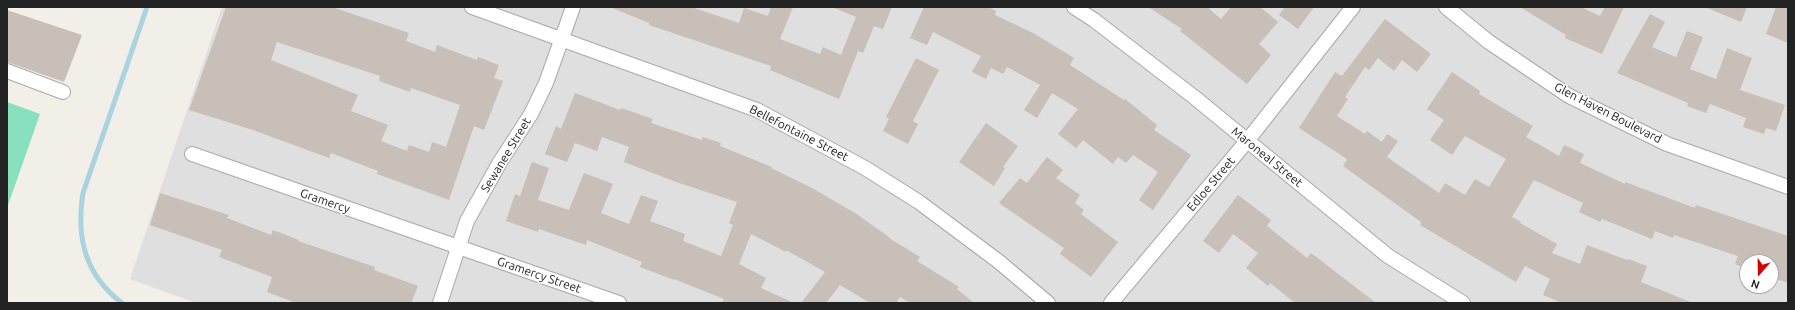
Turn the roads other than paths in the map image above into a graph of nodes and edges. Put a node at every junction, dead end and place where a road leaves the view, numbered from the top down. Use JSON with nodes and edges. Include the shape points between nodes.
{"nodes":[{"id":1,"x":472,"y":7,"type":"edge"},
{"id":2,"x":573,"y":7,"type":"edge"},
{"id":3,"x":1074,"y":7,"type":"edge"},
{"id":4,"x":1353,"y":7,"type":"edge"},
{"id":5,"x":1446,"y":7,"type":"edge"},
{"id":6,"x":561,"y":39,"type":"junction"},
{"id":7,"x":7,"y":71,"type":"edge"},
{"id":8,"x":63,"y":92,"type":"dead end"},
{"id":9,"x":1247,"y":141,"type":"junction"},
{"id":10,"x":192,"y":154,"type":"dead end"},
{"id":11,"x":1788,"y":187,"type":"edge"},
{"id":12,"x":458,"y":247,"type":"junction"},
{"id":13,"x":440,"y":303,"type":"edge"},
{"id":14,"x":620,"y":303,"type":"edge"},
{"id":15,"x":1048,"y":303,"type":"edge"},
{"id":16,"x":1111,"y":303,"type":"edge"},
{"id":17,"x":1463,"y":303,"type":"edge"}],
"edges":[{"from":1,"to":6,"type":"street","name":"Bellefontaine Street"},
{"from":2,"to":6,"type":"street","name":"Sewanee Street"},
{"from":3,"to":9,"type":"street","name":"Maroneal Street","via":[[1188,92]]},
{"from":4,"to":9,"type":"street","name":"Edloe Street"},
{"from":5,"to":11,"type":"street","name":"Glen Haven Boulevard","via":[[1489,42],[1569,96],[1667,144]]},
{"from":6,"to":12,"type":"street","name":"Sewanee Street","via":[[546,83],[531,114],[467,221]]},
{"from":6,"to":15,"type":"street","name":"Bellefontaine Street","via":[[757,110],[865,168],[919,202],[998,261]]},
{"from":7,"to":8,"type":"street"},
{"from":9,"to":16,"type":"street","name":"Edloe Street"},
{"from":9,"to":17,"type":"street","name":"Maroneal Street","via":[[1388,256]]},
{"from":10,"to":12,"type":"street","name":"Gramercy"},
{"from":12,"to":13,"type":"street","name":"Sewanee Street"},
{"from":12,"to":14,"type":"street","name":"Gramercy Street"}]}
